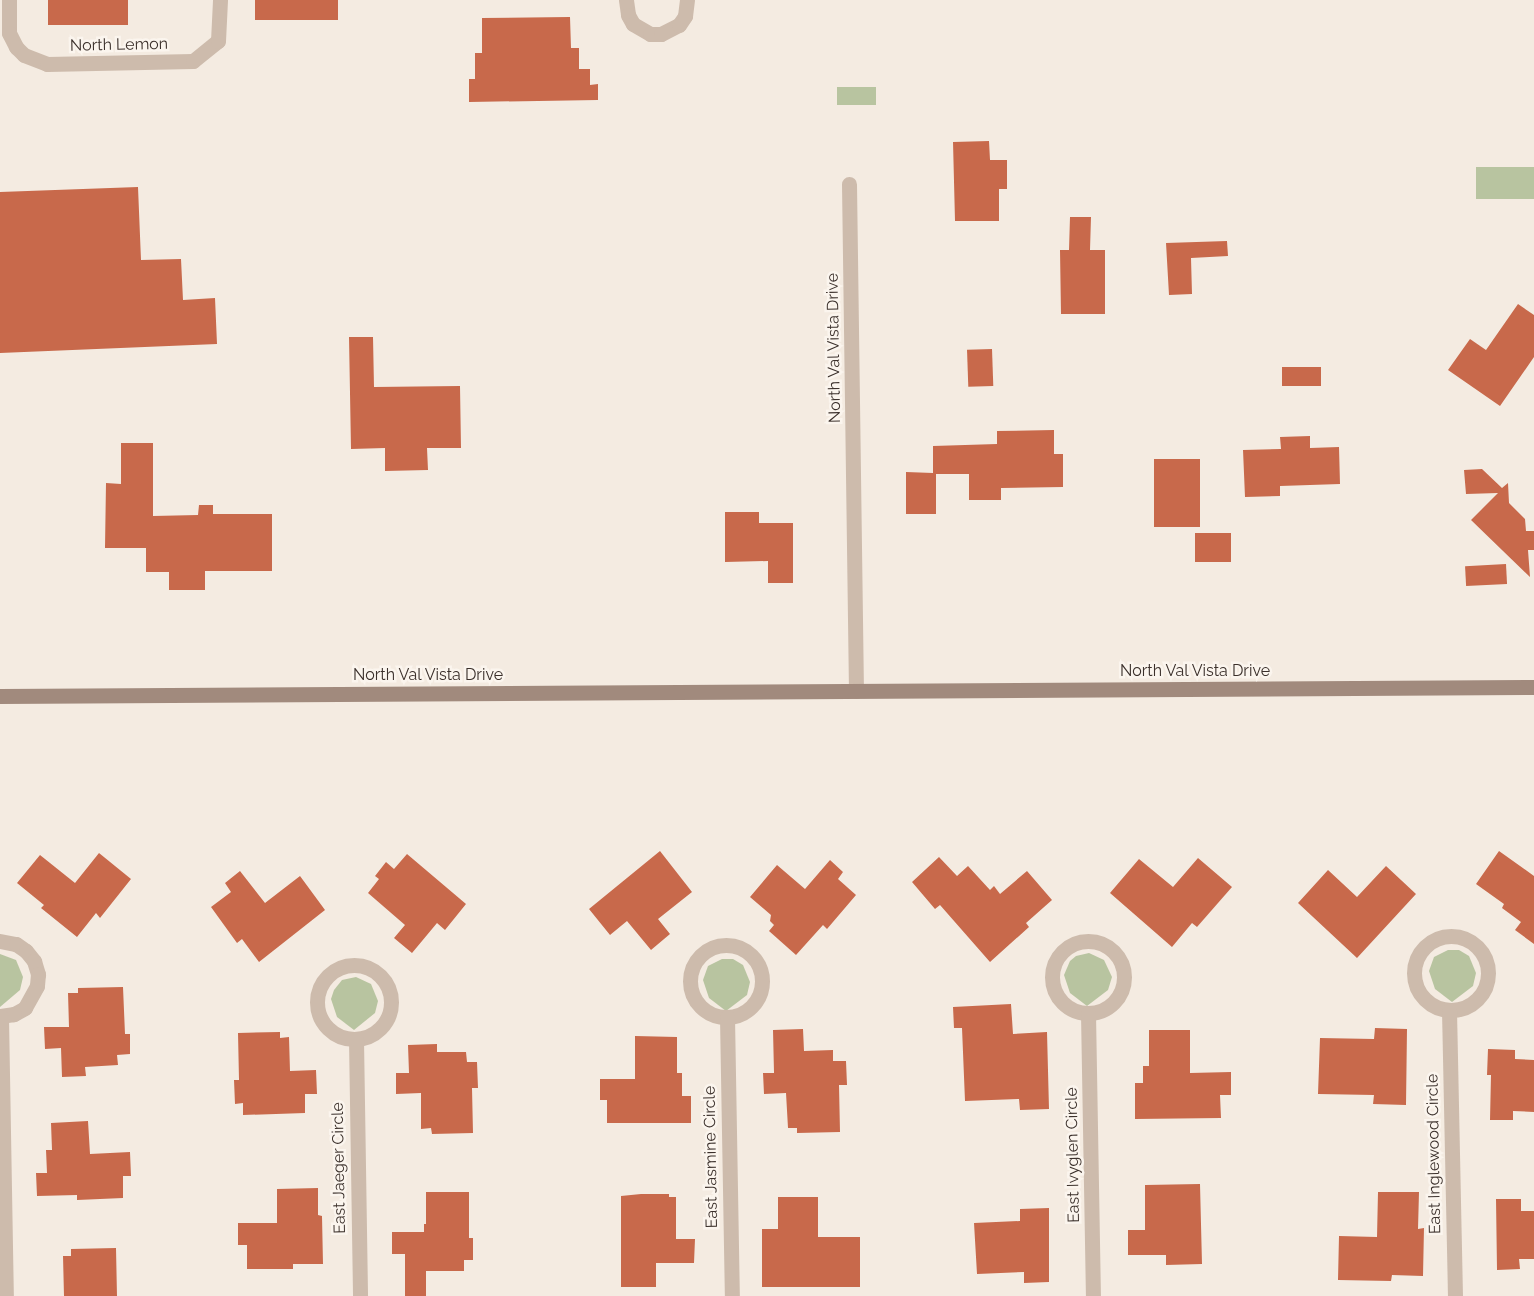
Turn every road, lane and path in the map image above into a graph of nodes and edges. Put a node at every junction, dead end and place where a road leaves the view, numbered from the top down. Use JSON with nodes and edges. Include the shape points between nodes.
{"nodes":[{"id":1,"x":9,"y":0,"type":"edge"},
{"id":2,"x":220,"y":0,"type":"edge"},
{"id":3,"x":626,"y":0,"type":"edge"},
{"id":4,"x":687,"y":0,"type":"edge"},
{"id":5,"x":849,"y":184,"type":"dead end"},
{"id":6,"x":1534,"y":687,"type":"edge"},
{"id":7,"x":856,"y":691,"type":"junction"},
{"id":8,"x":0,"y":696,"type":"edge"},
{"id":9,"x":0,"y":941,"type":"edge"},
{"id":10,"x":1449,"y":1010,"type":"junction"},
{"id":11,"x":1088,"y":1014,"type":"junction"},
{"id":12,"x":1,"y":1016,"type":"edge"},
{"id":13,"x":727,"y":1017,"type":"junction"},
{"id":14,"x":356,"y":1039,"type":"junction"},
{"id":15,"x":6,"y":1296,"type":"edge"},
{"id":16,"x":360,"y":1296,"type":"edge"},
{"id":17,"x":732,"y":1296,"type":"edge"},
{"id":18,"x":1093,"y":1296,"type":"edge"},
{"id":19,"x":1455,"y":1296,"type":"edge"}],
"edges":[{"from":1,"to":2,"type":"street","name":"North Lemon","via":[[9,33],[16,47],[24,55],[47,64],[193,61],[218,41]]},
{"from":3,"to":4,"type":"street","via":[[633,24],[650,34],[661,34],[679,25]]},
{"from":5,"to":7,"type":"street","name":"North Val Vista Drive"},
{"from":6,"to":7,"type":"main road","name":"North Val Vista Drive"},
{"from":7,"to":8,"type":"main road","name":"North Val Vista Drive"},
{"from":9,"to":12,"type":"street","via":[[26,951],[38,974],[37,986],[25,1008]]},
{"from":10,"to":10,"type":"street","via":[[1473,1004],[1482,995],[1489,972],[1480,949],[1459,936],[1435,939],[1422,951],[1414,968],[1414,980],[1427,1001]]},
{"from":10,"to":19,"type":"street","name":"East Inglewood Circle"},
{"from":11,"to":11,"type":"street","via":[[1108,1007],[1116,999],[1124,977],[1116,955],[1107,947],[1085,941],[1063,950],[1052,971],[1052,984],[1064,1004]]},
{"from":11,"to":18,"type":"street","name":"East Ivyglen Circle"},
{"from":12,"to":15,"type":"street"},
{"from":13,"to":13,"type":"street","via":[[749,1009],[761,990],[762,978],[753,957],[744,949],[720,945],[699,956],[690,978],[694,996],[704,1010]]},
{"from":13,"to":17,"type":"street","name":"East Jasmine Circle"},
{"from":14,"to":14,"type":"street","via":[[377,1031],[385,1023],[391,1001],[389,989],[375,971],[352,964],[329,975],[317,997],[323,1022],[331,1031]]},
{"from":14,"to":16,"type":"street","name":"East Jaeger Circle"}]}
